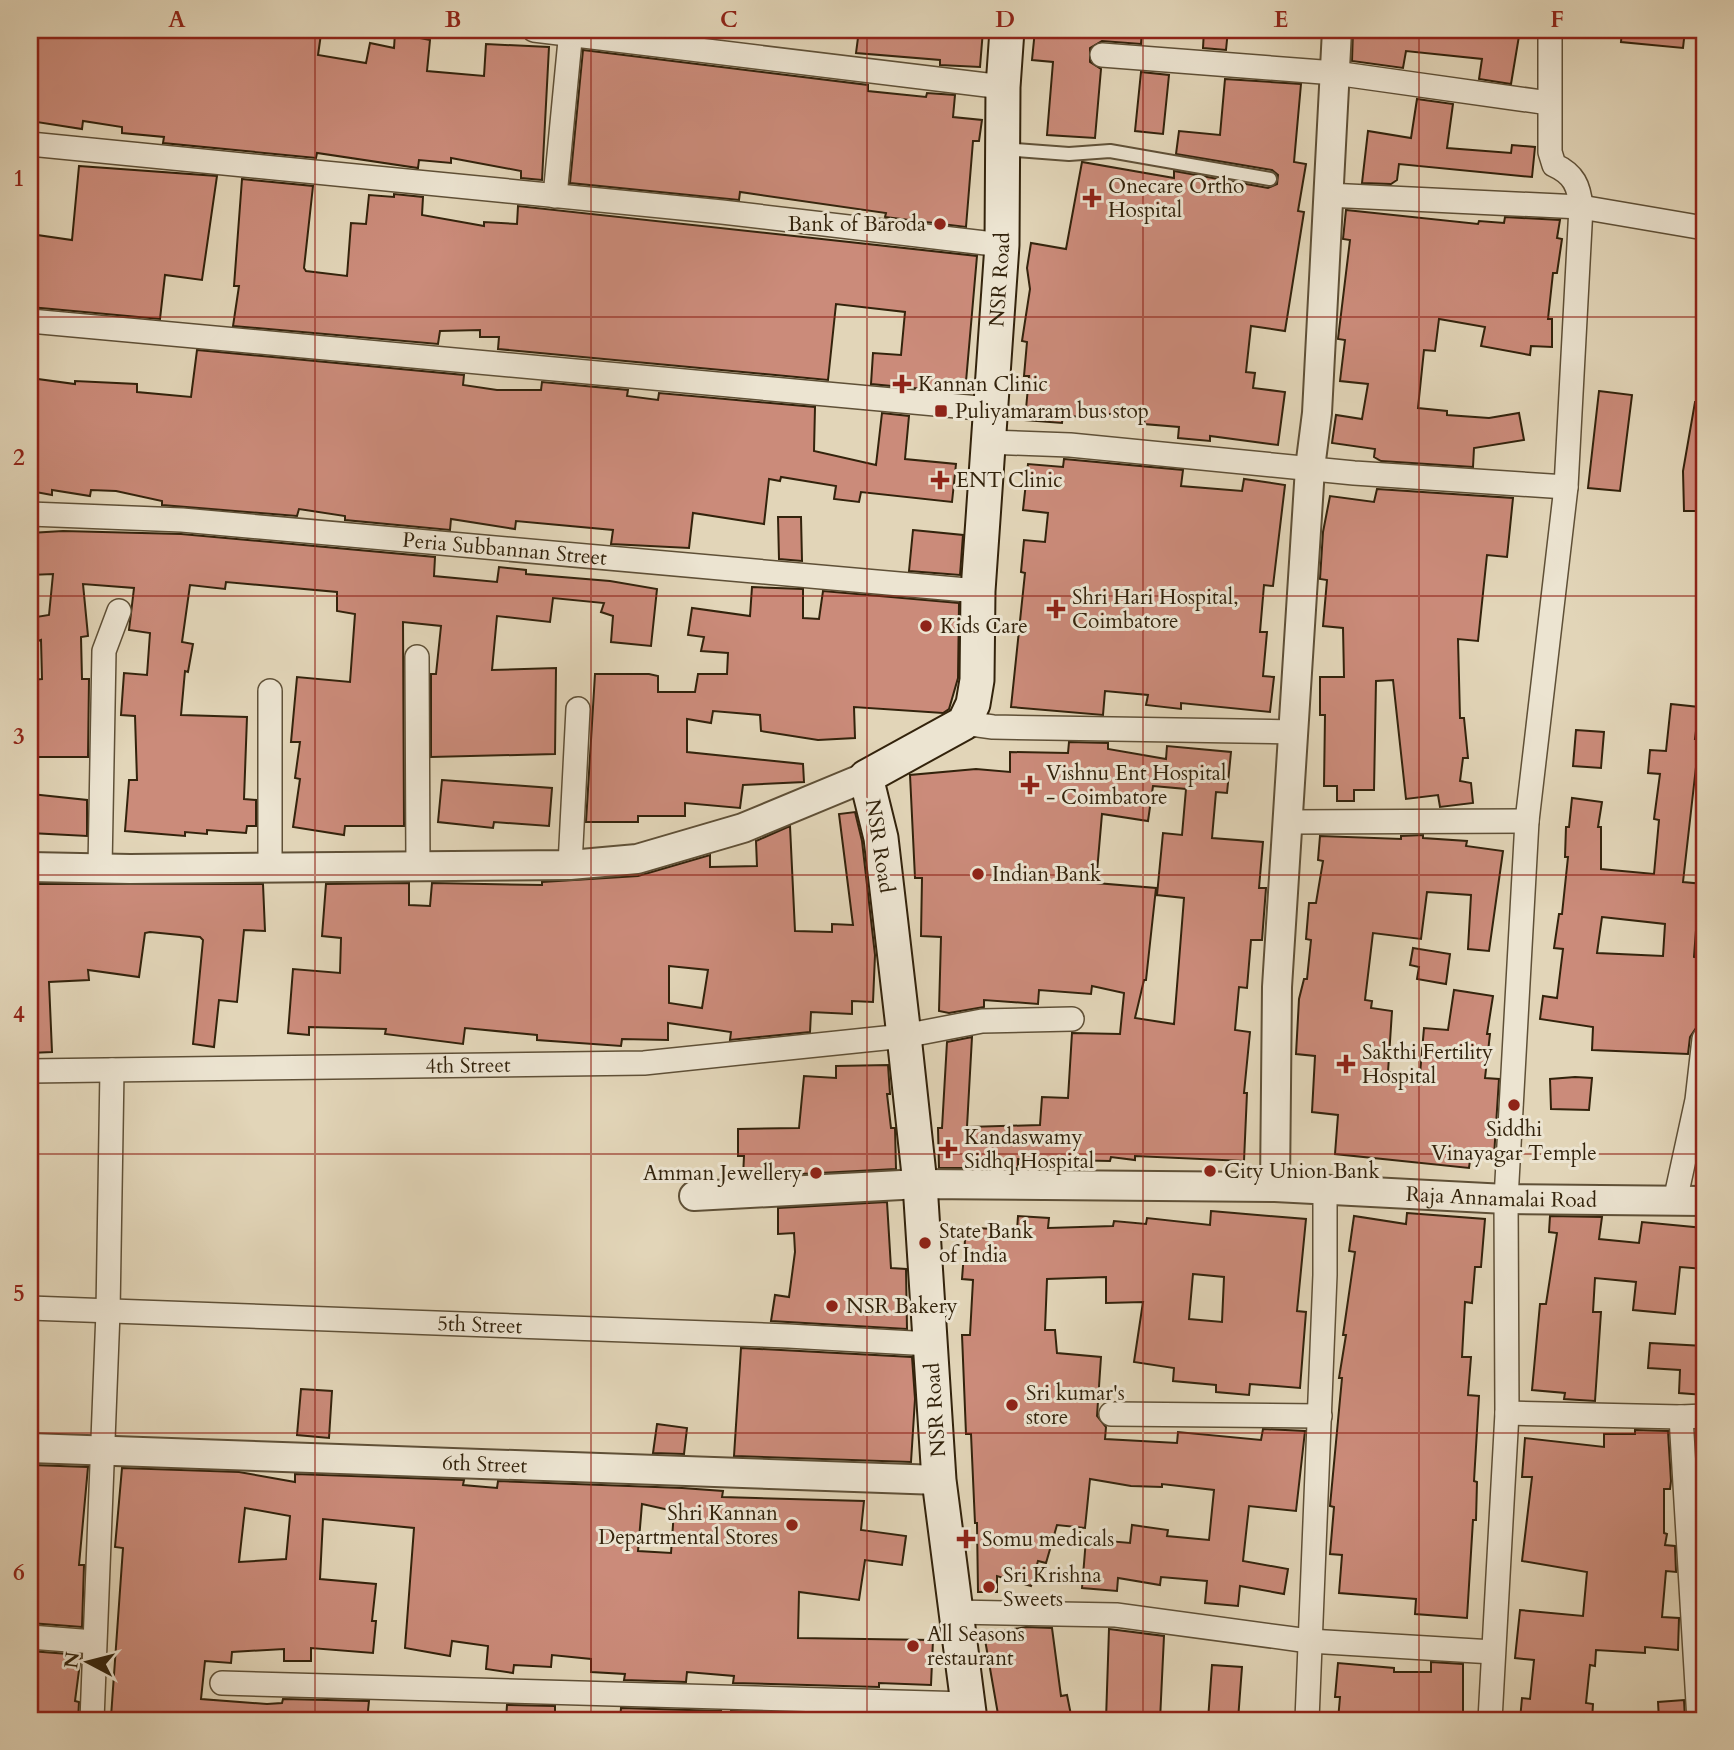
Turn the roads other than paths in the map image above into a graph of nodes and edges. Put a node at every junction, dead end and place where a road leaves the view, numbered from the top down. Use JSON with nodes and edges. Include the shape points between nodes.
{"nodes":[{"id":1,"x":534,"y":30,"type":"edge"},
{"id":2,"x":1007,"y":30,"type":"edge"},
{"id":3,"x":1337,"y":30,"type":"edge"},
{"id":4,"x":1550,"y":30,"type":"edge"},
{"id":5,"x":571,"y":32,"type":"edge"},
{"id":6,"x":1102,"y":55,"type":"dead end"},
{"id":7,"x":1335,"y":73,"type":"junction"},
{"id":8,"x":1003,"y":87,"type":"junction"},
{"id":9,"x":1549,"y":103,"type":"junction"},
{"id":10,"x":30,"y":144,"type":"edge"},
{"id":11,"x":1003,"y":149,"type":"junction"},
{"id":12,"x":1270,"y":179,"type":"dead end"},
{"id":13,"x":1327,"y":195,"type":"junction"},
{"id":14,"x":555,"y":196,"type":"junction"},
{"id":15,"x":1581,"y":207,"type":"junction"},
{"id":16,"x":1704,"y":228,"type":"edge"},
{"id":17,"x":1002,"y":245,"type":"junction"},
{"id":18,"x":30,"y":321,"type":"edge"},
{"id":19,"x":990,"y":409,"type":"junction"},
{"id":20,"x":987,"y":442,"type":"junction"},
{"id":21,"x":1310,"y":467,"type":"junction"},
{"id":22,"x":1566,"y":487,"type":"junction"},
{"id":23,"x":30,"y":514,"type":"edge"},
{"id":24,"x":978,"y":592,"type":"junction"},
{"id":25,"x":119,"y":611,"type":"dead end"},
{"id":26,"x":417,"y":657,"type":"dead end"},
{"id":27,"x":270,"y":691,"type":"dead end"},
{"id":28,"x":578,"y":709,"type":"dead end"},
{"id":29,"x":964,"y":723,"type":"junction"},
{"id":30,"x":1295,"y":732,"type":"junction"},
{"id":31,"x":866,"y":777,"type":"junction"},
{"id":32,"x":1527,"y":821,"type":"junction"},
{"id":33,"x":1289,"y":822,"type":"junction"},
{"id":34,"x":570,"y":865,"type":"junction"},
{"id":35,"x":418,"y":866,"type":"junction"},
{"id":36,"x":30,"y":867,"type":"edge"},
{"id":37,"x":270,"y":867,"type":"junction"},
{"id":38,"x":100,"y":868,"type":"junction"},
{"id":39,"x":1072,"y":1019,"type":"dead end"},
{"id":40,"x":904,"y":1035,"type":"junction"},
{"id":41,"x":1704,"y":1039,"type":"edge"},
{"id":42,"x":112,"y":1070,"type":"junction"},
{"id":43,"x":30,"y":1071,"type":"edge"},
{"id":44,"x":920,"y":1184,"type":"junction"},
{"id":45,"x":1275,"y":1187,"type":"junction"},
{"id":46,"x":1325,"y":1190,"type":"junction"},
{"id":47,"x":694,"y":1196,"type":"dead end"},
{"id":48,"x":1506,"y":1199,"type":"junction"},
{"id":49,"x":1675,"y":1200,"type":"junction"},
{"id":50,"x":1704,"y":1201,"type":"edge"},
{"id":51,"x":30,"y":1308,"type":"edge"},
{"id":52,"x":108,"y":1312,"type":"junction"},
{"id":53,"x":931,"y":1344,"type":"junction"},
{"id":54,"x":1507,"y":1413,"type":"junction"},
{"id":55,"x":1111,"y":1414,"type":"dead end"},
{"id":56,"x":1320,"y":1416,"type":"junction"},
{"id":57,"x":1693,"y":1416,"type":"edge"},
{"id":58,"x":30,"y":1448,"type":"edge"},
{"id":59,"x":102,"y":1452,"type":"junction"},
{"id":60,"x":939,"y":1480,"type":"junction"},
{"id":61,"x":954,"y":1612,"type":"junction"},
{"id":62,"x":30,"y":1637,"type":"edge"},
{"id":63,"x":1309,"y":1641,"type":"junction"},
{"id":64,"x":94,"y":1642,"type":"junction"},
{"id":65,"x":1493,"y":1652,"type":"junction"},
{"id":66,"x":222,"y":1683,"type":"dead end"},
{"id":67,"x":969,"y":1712,"type":"edge"},
{"id":68,"x":92,"y":1720,"type":"edge"},
{"id":69,"x":1307,"y":1720,"type":"edge"},
{"id":70,"x":1490,"y":1720,"type":"edge"},
{"id":71,"x":1699,"y":1720,"type":"edge"}],
"edges":[{"from":1,"to":5,"type":"street"},
{"from":2,"to":8,"type":"main road","name":"NSR Road"},
{"from":3,"to":7,"type":"street"},
{"from":4,"to":9,"type":"street"},
{"from":5,"to":8,"type":"street"},
{"from":5,"to":14,"type":"street"},
{"from":6,"to":7,"type":"street"},
{"from":7,"to":9,"type":"street"},
{"from":7,"to":13,"type":"street"},
{"from":8,"to":11,"type":"main road","name":"NSR Road"},
{"from":9,"to":15,"type":"street","via":[[1550,152],[1554,165],[1567,171],[1579,188]]},
{"from":10,"to":14,"type":"street"},
{"from":11,"to":12,"type":"lane","via":[[1058,154],[1110,151]]},
{"from":11,"to":17,"type":"main road","name":"NSR Road"},
{"from":13,"to":15,"type":"street"},
{"from":13,"to":21,"type":"street","via":[[1317,413]]},
{"from":14,"to":17,"type":"street"},
{"from":15,"to":16,"type":"street"},
{"from":15,"to":22,"type":"street"},
{"from":17,"to":19,"type":"main road","name":"NSR Road"},
{"from":18,"to":19,"type":"street"},
{"from":19,"to":20,"type":"main road","name":"NSR Road"},
{"from":20,"to":21,"type":"street"},
{"from":20,"to":24,"type":"main road","name":"NSR Road"},
{"from":21,"to":22,"type":"street"},
{"from":21,"to":30,"type":"street"},
{"from":22,"to":32,"type":"street"},
{"from":23,"to":24,"type":"street","name":"Peria Subbannan Street","via":[[182,520]]},
{"from":24,"to":29,"type":"main road","name":"NSR Road","via":[[977,680]]},
{"from":25,"to":38,"type":"street","via":[[104,652]]},
{"from":26,"to":35,"type":"street"},
{"from":27,"to":37,"type":"street"},
{"from":28,"to":34,"type":"street"},
{"from":29,"to":30,"type":"street"},
{"from":29,"to":31,"type":"main road","name":"NSR Road"},
{"from":30,"to":33,"type":"street"},
{"from":31,"to":34,"type":"street","via":[[743,828],[637,859]]},
{"from":31,"to":40,"type":"main road","name":"NSR Road","via":[[881,838]]},
{"from":32,"to":33,"type":"street"},
{"from":32,"to":48,"type":"street"},
{"from":33,"to":45,"type":"street","via":[[1277,987]]},
{"from":34,"to":35,"type":"street"},
{"from":35,"to":37,"type":"street"},
{"from":36,"to":38,"type":"street"},
{"from":37,"to":38,"type":"street"},
{"from":39,"to":40,"type":"street","name":"4th Street","via":[[982,1021]]},
{"from":40,"to":42,"type":"street","name":"4th Street","via":[[644,1063]]},
{"from":40,"to":44,"type":"main road","name":"NSR Road"},
{"from":41,"to":49,"type":"street","via":[[1697,1100]]},
{"from":42,"to":43,"type":"street","name":"4th Street"},
{"from":42,"to":52,"type":"street"},
{"from":44,"to":45,"type":"street","name":"Raja Annamalai Road"},
{"from":44,"to":47,"type":"street","name":"Raja Annamalai Road"},
{"from":44,"to":53,"type":"main road","name":"NSR Road"},
{"from":45,"to":46,"type":"street","name":"Raja Annamalai Road"},
{"from":46,"to":48,"type":"street","name":"Raja Annamalai Road"},
{"from":46,"to":56,"type":"street"},
{"from":48,"to":49,"type":"street","name":"Raja Annamalai Road"},
{"from":48,"to":54,"type":"street"},
{"from":49,"to":50,"type":"street","name":"Raja Annamalai Road"},
{"from":51,"to":52,"type":"street","name":"5th Street"},
{"from":52,"to":53,"type":"street","name":"5th Street"},
{"from":52,"to":59,"type":"street"},
{"from":53,"to":60,"type":"main road","name":"NSR Road"},
{"from":54,"to":57,"type":"street"},
{"from":54,"to":65,"type":"street"},
{"from":55,"to":56,"type":"street"},
{"from":56,"to":63,"type":"street"},
{"from":57,"to":71,"type":"street"},
{"from":58,"to":59,"type":"street","name":"6th Street"},
{"from":59,"to":60,"type":"street","name":"6th Street"},
{"from":59,"to":64,"type":"street"},
{"from":60,"to":61,"type":"main road","name":"NSR Road"},
{"from":61,"to":63,"type":"street","via":[[1116,1615]]},
{"from":61,"to":67,"type":"main road","name":"NSR Road"},
{"from":62,"to":64,"type":"street"},
{"from":63,"to":65,"type":"street"},
{"from":63,"to":69,"type":"street"},
{"from":64,"to":68,"type":"street"},
{"from":65,"to":70,"type":"street"},
{"from":66,"to":67,"type":"street"}]}
